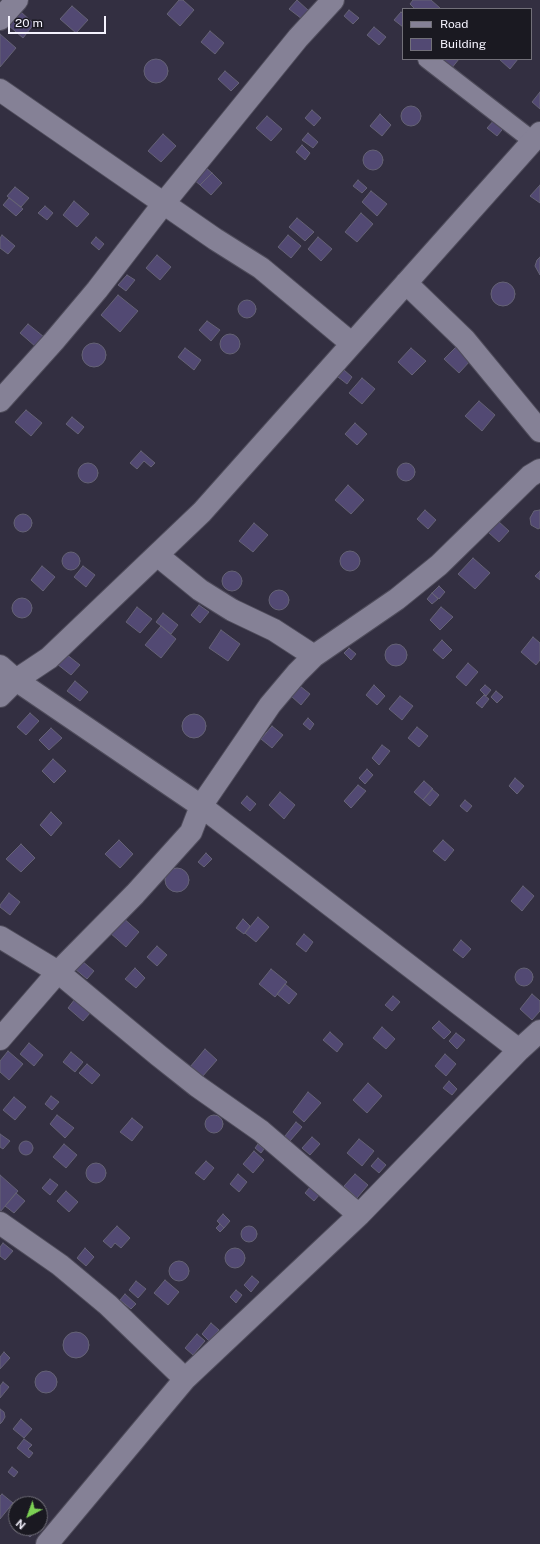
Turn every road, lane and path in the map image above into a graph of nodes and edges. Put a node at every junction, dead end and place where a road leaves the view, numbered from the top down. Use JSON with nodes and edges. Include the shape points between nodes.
{"nodes":[{"id":1,"x":17,"y":0,"type":"edge"},
{"id":2,"x":333,"y":0,"type":"edge"},
{"id":3,"x":0,"y":19,"type":"edge"},
{"id":4,"x":428,"y":60,"type":"edge"},
{"id":5,"x":0,"y":90,"type":"edge"},
{"id":6,"x":536,"y":137,"type":"edge"},
{"id":7,"x":164,"y":203,"type":"junction"},
{"id":8,"x":406,"y":283,"type":"junction"},
{"id":9,"x":351,"y":343,"type":"junction"},
{"id":10,"x":0,"y":401,"type":"edge"},
{"id":11,"x":540,"y":431,"type":"edge"},
{"id":12,"x":540,"y":470,"type":"edge"},
{"id":13,"x":157,"y":555,"type":"junction"},
{"id":14,"x":314,"y":656,"type":"junction"},
{"id":15,"x":0,"y":666,"type":"edge"},
{"id":16,"x":16,"y":680,"type":"junction"},
{"id":17,"x":0,"y":696,"type":"edge"},
{"id":18,"x":201,"y":806,"type":"junction"},
{"id":19,"x":0,"y":937,"type":"edge"},
{"id":20,"x":58,"y":972,"type":"junction"},
{"id":21,"x":540,"y":1031,"type":"edge"},
{"id":22,"x":0,"y":1039,"type":"edge"},
{"id":23,"x":519,"y":1050,"type":"junction"},
{"id":24,"x":359,"y":1216,"type":"junction"},
{"id":25,"x":0,"y":1223,"type":"edge"},
{"id":26,"x":185,"y":1379,"type":"junction"},
{"id":27,"x":47,"y":1544,"type":"edge"}],
"edges":[{"from":1,"to":3,"type":"street"},
{"from":2,"to":7,"type":"street","via":[[298,38]]},
{"from":4,"to":6,"type":"lane"},
{"from":5,"to":7,"type":"street"},
{"from":6,"to":8,"type":"street"},
{"from":7,"to":9,"type":"street","via":[[261,268]]},
{"from":7,"to":10,"type":"street","via":[[92,296]]},
{"from":8,"to":9,"type":"street"},
{"from":8,"to":11,"type":"street","via":[[464,340]]},
{"from":9,"to":13,"type":"street","via":[[202,512]]},
{"from":12,"to":14,"type":"street","via":[[530,476],[439,565],[397,599]]},
{"from":13,"to":14,"type":"street","via":[[200,590],[232,610],[274,630]]},
{"from":13,"to":16,"type":"street","via":[[49,658]]},
{"from":14,"to":18,"type":"street","via":[[270,705]]},
{"from":15,"to":16,"type":"street"},
{"from":16,"to":17,"type":"street"},
{"from":16,"to":18,"type":"street"},
{"from":18,"to":20,"type":"street","via":[[191,832],[136,894]]},
{"from":18,"to":23,"type":"street"},
{"from":19,"to":20,"type":"street"},
{"from":20,"to":22,"type":"street"},
{"from":20,"to":24,"type":"street","via":[[197,1086],[261,1131]]},
{"from":21,"to":23,"type":"street"},
{"from":23,"to":24,"type":"street"},
{"from":24,"to":26,"type":"street"},
{"from":25,"to":26,"type":"street","via":[[60,1265],[102,1300]]},
{"from":26,"to":27,"type":"street"}]}
